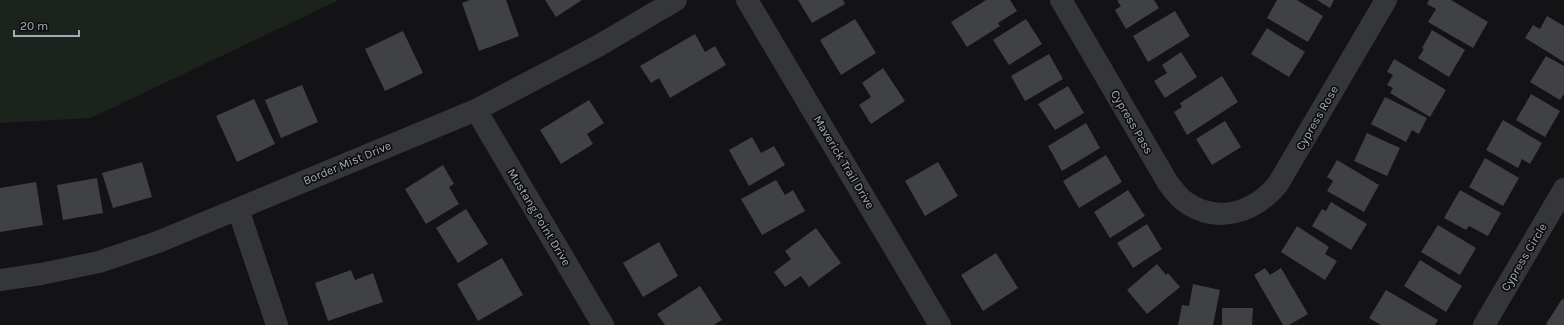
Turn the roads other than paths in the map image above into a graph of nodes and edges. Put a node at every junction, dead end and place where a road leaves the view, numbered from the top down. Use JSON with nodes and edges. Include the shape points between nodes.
{"nodes":[{"id":1,"x":676,"y":0,"type":"edge"},
{"id":2,"x":747,"y":0,"type":"edge"},
{"id":3,"x":1061,"y":0,"type":"edge"},
{"id":4,"x":1386,"y":0,"type":"edge"},
{"id":5,"x":476,"y":110,"type":"junction"},
{"id":6,"x":1564,"y":189,"type":"edge"},
{"id":7,"x":238,"y":209,"type":"junction"},
{"id":8,"x":1228,"y":213,"type":"joint"},
{"id":9,"x":0,"y":280,"type":"edge"},
{"id":10,"x":277,"y":325,"type":"edge"},
{"id":11,"x":603,"y":325,"type":"edge"},
{"id":12,"x":940,"y":325,"type":"edge"},
{"id":13,"x":1484,"y":325,"type":"edge"}],
"edges":[{"from":1,"to":5,"type":"street","name":"Border Mist Drive","via":[[598,46]]},
{"from":2,"to":12,"type":"street","name":"Maverick Trail Drive"},
{"from":3,"to":8,"type":"street","name":"Cypress Pass","via":[[1168,182],[1182,200],[1213,214]]},
{"from":4,"to":8,"type":"street","name":"Cypress Rose","via":[[1278,184],[1257,205]]},
{"from":5,"to":7,"type":"street","name":"Border Mist Drive"},
{"from":5,"to":11,"type":"street","name":"Mustang Point Drive"},
{"from":6,"to":13,"type":"street","name":"Cypress Circle"},
{"from":7,"to":9,"type":"street","name":"Border Mist Drive","via":[[158,242],[99,262]]},
{"from":7,"to":10,"type":"street"}]}
